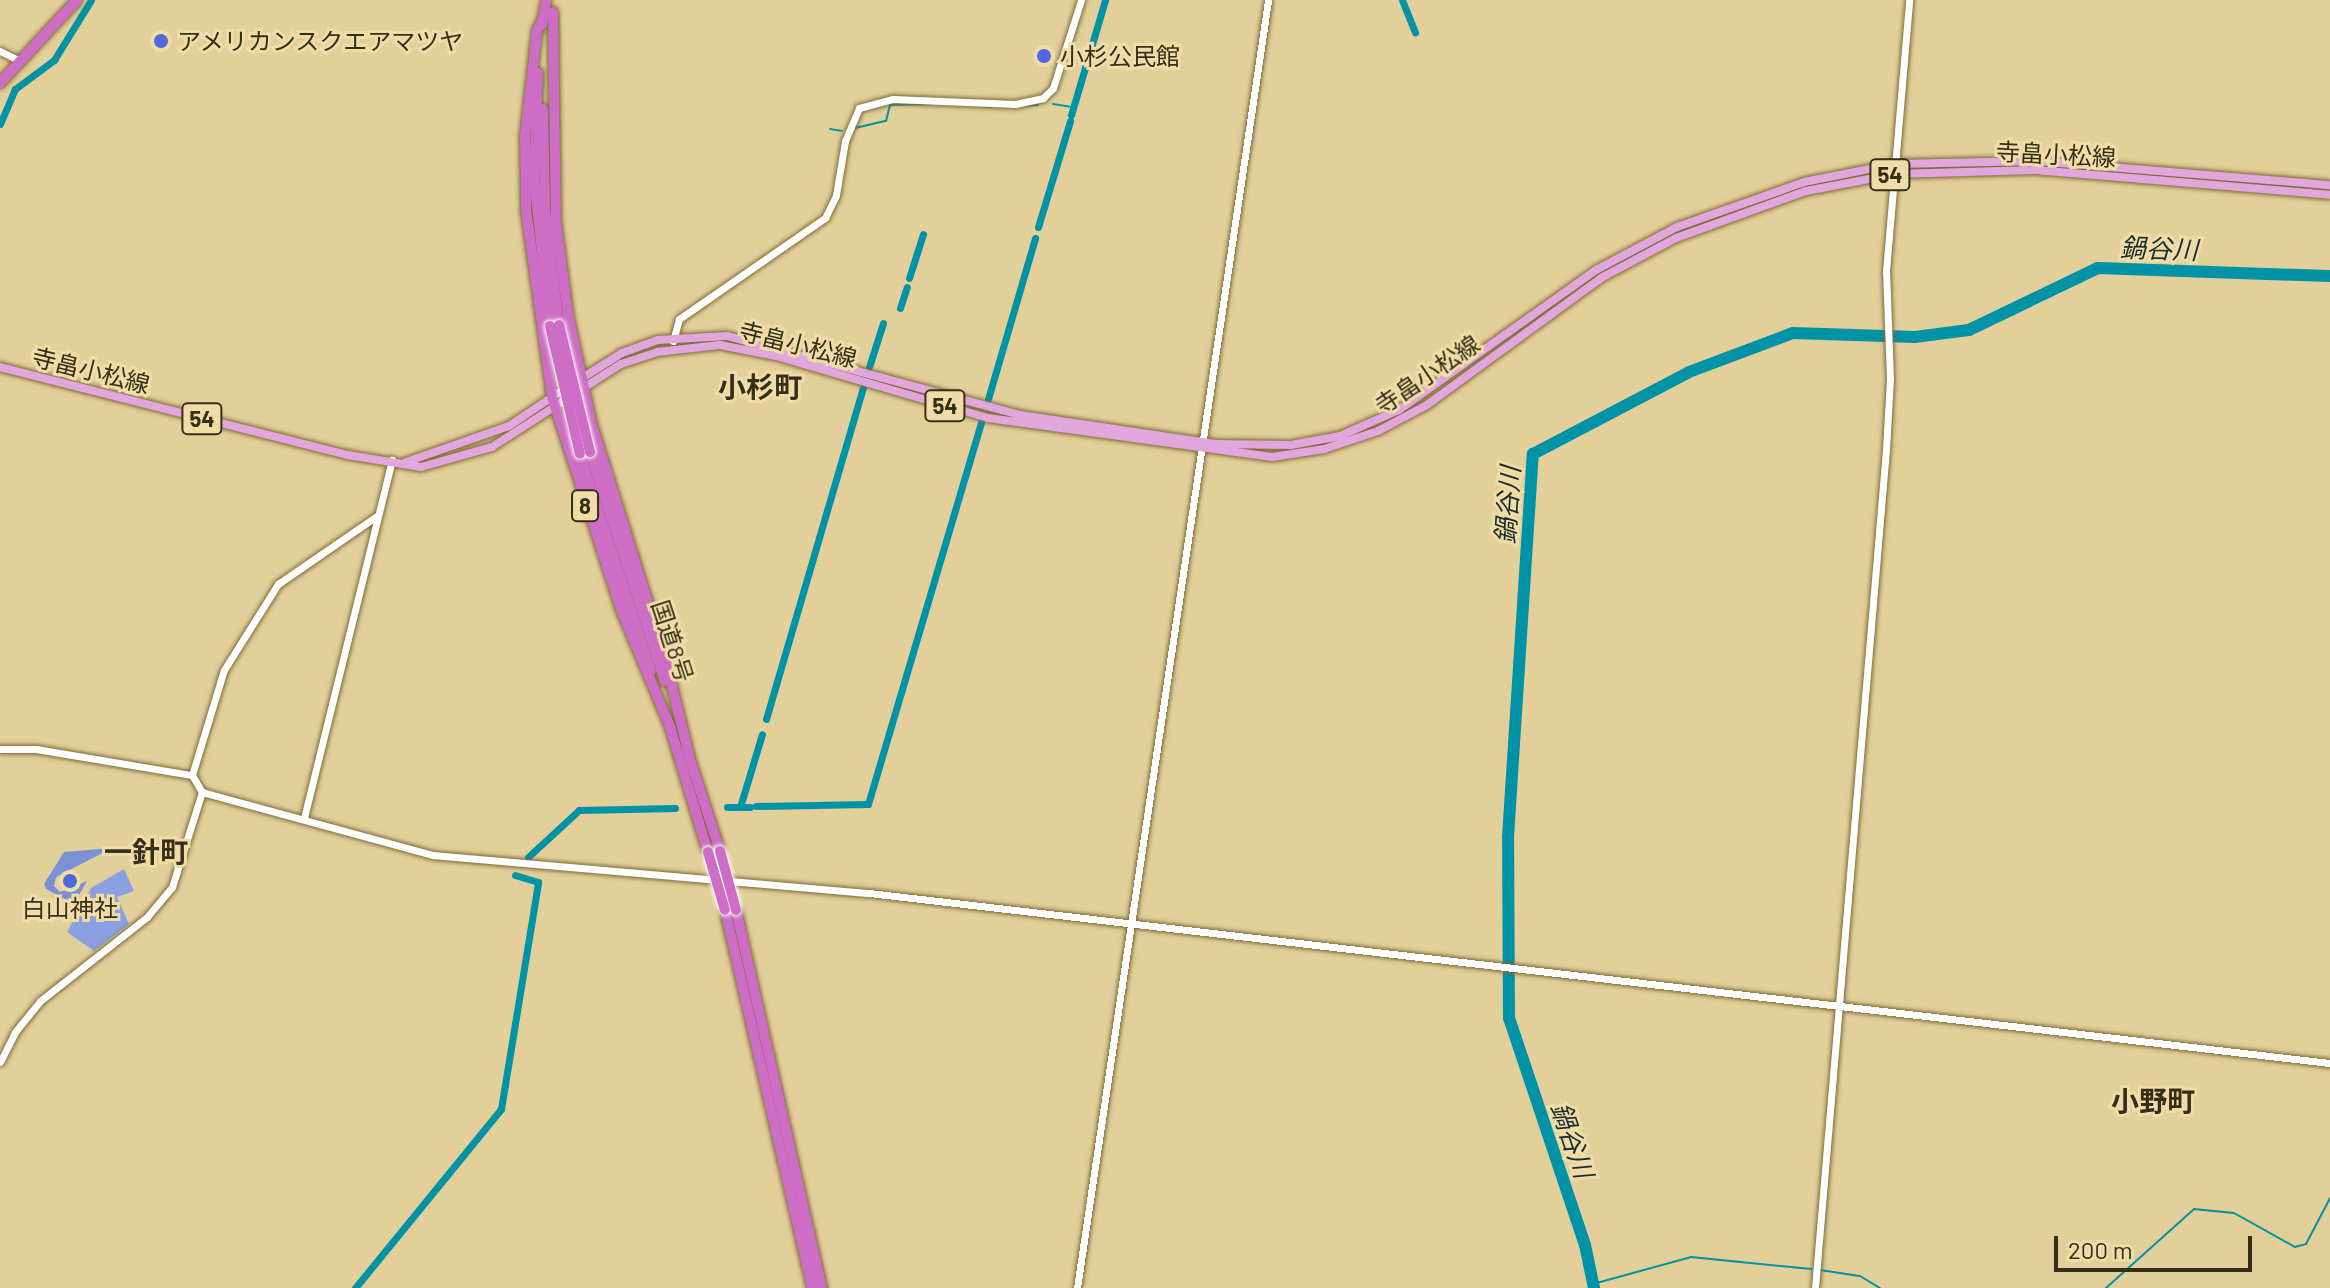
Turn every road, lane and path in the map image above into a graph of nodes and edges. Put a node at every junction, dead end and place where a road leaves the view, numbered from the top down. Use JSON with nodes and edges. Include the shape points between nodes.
{"nodes":[{"id":1,"x":77,"y":0,"type":"edge"},
{"id":2,"x":546,"y":0,"type":"edge"},
{"id":3,"x":555,"y":0,"type":"edge"},
{"id":4,"x":1081,"y":0,"type":"edge"},
{"id":5,"x":1268,"y":0,"type":"edge"},
{"id":6,"x":1909,"y":0,"type":"edge"},
{"id":7,"x":553,"y":12,"type":"junction"},
{"id":8,"x":543,"y":19,"type":"junction"},
{"id":9,"x":0,"y":51,"type":"edge"},
{"id":10,"x":20,"y":61,"type":"junction"},
{"id":11,"x":0,"y":83,"type":"edge"},
{"id":12,"x":1895,"y":169,"type":"junction"},
{"id":13,"x":2330,"y":185,"type":"edge"},
{"id":14,"x":2330,"y":195,"type":"edge"},
{"id":15,"x":554,"y":325,"type":"junction"},
{"id":16,"x":674,"y":338,"type":"junction"},
{"id":17,"x":671,"y":349,"type":"junction"},
{"id":18,"x":0,"y":367,"type":"edge"},
{"id":19,"x":582,"y":383,"type":"junction"},
{"id":20,"x":554,"y":403,"type":"junction"},
{"id":21,"x":1199,"y":446,"type":"junction"},
{"id":22,"x":585,"y":453,"type":"junction"},
{"id":23,"x":392,"y":460,"type":"junction"},
{"id":24,"x":406,"y":462,"type":"junction"},
{"id":25,"x":379,"y":515,"type":"junction"},
{"id":26,"x":671,"y":729,"type":"junction"},
{"id":27,"x":0,"y":749,"type":"edge"},
{"id":28,"x":689,"y":755,"type":"junction"},
{"id":29,"x":192,"y":775,"type":"junction"},
{"id":30,"x":202,"y":792,"type":"junction"},
{"id":31,"x":304,"y":818,"type":"junction"},
{"id":32,"x":714,"y":851,"type":"junction"},
{"id":33,"x":731,"y":910,"type":"junction"},
{"id":34,"x":1132,"y":923,"type":"junction"},
{"id":35,"x":1838,"y":1006,"type":"junction"},
{"id":36,"x":0,"y":1062,"type":"edge"},
{"id":37,"x":2330,"y":1063,"type":"edge"},
{"id":38,"x":812,"y":1268,"type":"junction"},
{"id":39,"x":809,"y":1288,"type":"edge"},
{"id":40,"x":824,"y":1288,"type":"edge"},
{"id":41,"x":1077,"y":1288,"type":"edge"},
{"id":42,"x":1815,"y":1288,"type":"edge"}],
"edges":[{"from":1,"to":10,"type":"highway"},
{"from":2,"to":8,"type":"highway","name":"国道8号","number":"8"},
{"from":3,"to":7,"type":"highway","name":"国道8号","number":"8"},
{"from":4,"to":16,"type":"street","via":[[1053,88],[1043,98],[1015,104],[893,99],[859,108],[825,218],[679,319]]},
{"from":5,"to":21,"type":"street"},
{"from":6,"to":12,"type":"street"},
{"from":7,"to":15,"type":"highway","name":"国道8号","number":"8","via":[[543,94],[543,161]]},
{"from":7,"to":19,"type":"highway","number":"8","via":[[556,222]]},
{"from":8,"to":15,"type":"highway","name":"国道8号","number":"8","via":[[534,178]]},
{"from":8,"to":20,"type":"highway","number":"8","via":[[537,31],[525,136],[526,210]]},
{"from":9,"to":10,"type":"street"},
{"from":10,"to":11,"type":"highway"},
{"from":12,"to":13,"type":"main road","name":"寺畠小松線","number":"54","via":[[2036,161]]},
{"from":12,"to":14,"type":"main road","name":"寺畠小松線","number":"54","via":[[2035,170]]},
{"from":12,"to":21,"type":"main road","name":"寺畠小松線","number":"54","via":[[1806,191],[1676,238],[1601,278],[1427,405],[1357,440],[1272,457]]},
{"from":12,"to":35,"type":"street","via":[[1885,310],[1886,450]]},
{"from":15,"to":22,"type":"highway","name":"国道8号","number":"8","bridge":true},
{"from":16,"to":17,"type":"street"},
{"from":16,"to":19,"type":"main road","name":"寺畠小松線","number":"54","via":[[631,350]]},
{"from":16,"to":21,"type":"main road","name":"寺畠小松線","number":"54","via":[[740,338],[1005,412]]},
{"from":17,"to":19,"type":"main road","name":"寺畠小松線","number":"54"},
{"from":17,"to":21,"type":"main road","name":"寺畠小松線","number":"54","via":[[739,347],[988,418]]},
{"from":18,"to":23,"type":"main road","name":"寺畠小松線","number":"54","via":[[348,455]]},
{"from":19,"to":20,"type":"main road","name":"寺畠小松線","number":"54"},
{"from":19,"to":28,"type":"highway"},
{"from":20,"to":24,"type":"main road","name":"寺畠小松線","number":"54","via":[[509,426]]},
{"from":20,"to":24,"type":"main road","name":"寺畠小松線","number":"54","via":[[465,458],[421,467]]},
{"from":20,"to":26,"type":"highway","number":"8","via":[[622,612]]},
{"from":21,"to":34,"type":"street"},
{"from":22,"to":26,"type":"highway","name":"国道8号","number":"8"},
{"from":22,"to":28,"type":"highway","name":"国道8号","number":"8"},
{"from":23,"to":24,"type":"main road","name":"寺畠小松線","number":"54"},
{"from":23,"to":25,"type":"street"},
{"from":25,"to":29,"type":"street","via":[[278,584],[224,670]]},
{"from":25,"to":31,"type":"street"},
{"from":26,"to":32,"type":"highway","name":"国道8号","number":"8"},
{"from":27,"to":29,"type":"street","via":[[36,749]]},
{"from":28,"to":32,"type":"highway","name":"国道8号","number":"8"},
{"from":29,"to":30,"type":"street"},
{"from":30,"to":31,"type":"street"},
{"from":30,"to":36,"type":"street","via":[[172,887],[147,917],[40,1001]]},
{"from":31,"to":34,"type":"street","via":[[433,855],[869,893]]},
{"from":32,"to":33,"type":"highway","name":"国道8号","number":"8","bridge":true},
{"from":33,"to":38,"type":"highway","name":"国道8号","number":"8"},
{"from":33,"to":38,"type":"highway","name":"国道8号","number":"8","via":[[806,1217]]},
{"from":34,"to":35,"type":"street"},
{"from":34,"to":41,"type":"street"},
{"from":35,"to":37,"type":"street"},
{"from":35,"to":42,"type":"street"},
{"from":38,"to":39,"type":"highway"},
{"from":38,"to":40,"type":"highway","name":"国道8号","number":"8"}]}
